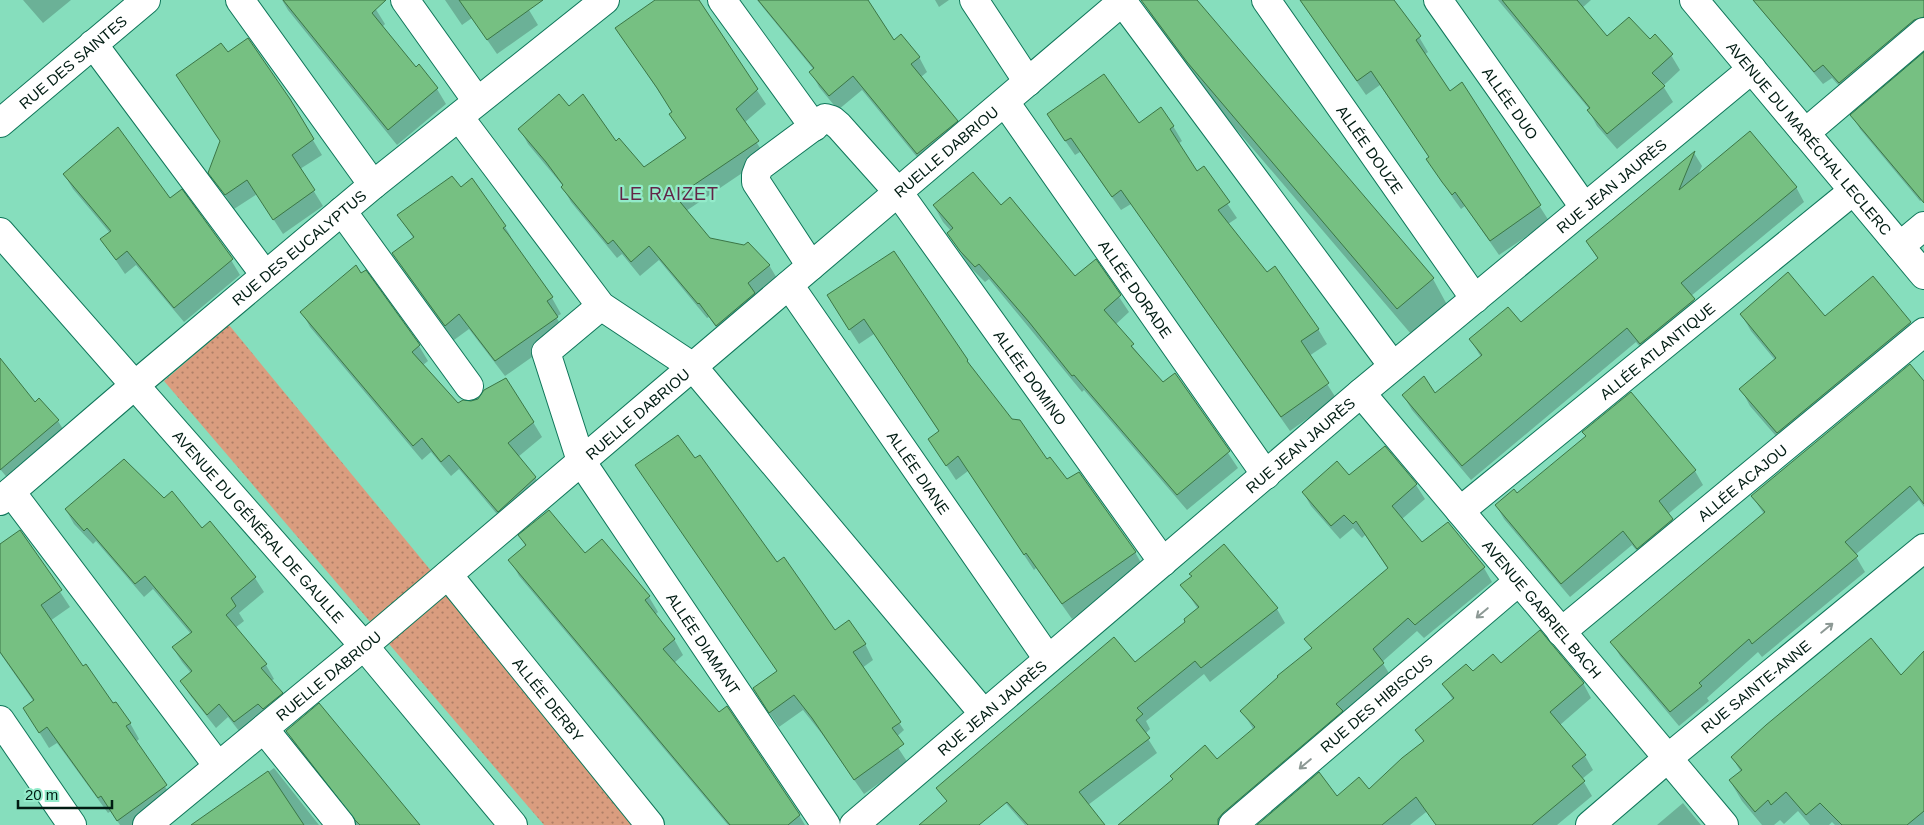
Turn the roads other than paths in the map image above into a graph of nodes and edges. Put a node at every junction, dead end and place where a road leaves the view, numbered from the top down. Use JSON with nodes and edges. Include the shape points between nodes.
{"nodes":[{"id":1,"x":146,"y":0,"type":"edge"},
{"id":2,"x":240,"y":0,"type":"edge"},
{"id":3,"x":405,"y":0,"type":"edge"},
{"id":4,"x":722,"y":0,"type":"edge"},
{"id":5,"x":974,"y":0,"type":"edge"},
{"id":6,"x":1266,"y":0,"type":"edge"},
{"id":7,"x":1438,"y":0,"type":"edge"},
{"id":8,"x":594,"y":3,"type":"edge"},
{"id":9,"x":1112,"y":4,"type":"edge"},
{"id":10,"x":1706,"y":4,"type":"edge"},
{"id":11,"x":1924,"y":32,"type":"edge"},
{"id":12,"x":93,"y":44,"type":"junction"},
{"id":13,"x":1752,"y":69,"type":"junction"},
{"id":14,"x":1028,"y":82,"type":"junction"},
{"id":15,"x":1005,"y":102,"type":"junction"},
{"id":16,"x":468,"y":109,"type":"junction"},
{"id":17,"x":0,"y":123,"type":"edge"},
{"id":18,"x":814,"y":127,"type":"junction"},
{"id":19,"x":1805,"y":133,"type":"junction"},
{"id":20,"x":373,"y":185,"type":"junction"},
{"id":21,"x":1853,"y":191,"type":"junction"},
{"id":22,"x":898,"y":192,"type":"junction"},
{"id":23,"x":1584,"y":207,"type":"junction"},
{"id":24,"x":342,"y":211,"type":"junction"},
{"id":25,"x":1924,"y":226,"type":"edge"},
{"id":26,"x":0,"y":232,"type":"edge"},
{"id":27,"x":1900,"y":246,"type":"junction"},
{"id":28,"x":811,"y":266,"type":"junction"},
{"id":29,"x":265,"y":275,"type":"junction"},
{"id":30,"x":1924,"y":276,"type":"edge"},
{"id":31,"x":789,"y":285,"type":"junction"},
{"id":32,"x":1475,"y":299,"type":"junction"},
{"id":33,"x":601,"y":306,"type":"junction"},
{"id":34,"x":1924,"y":332,"type":"edge"},
{"id":35,"x":1393,"y":366,"type":"junction"},
{"id":36,"x":693,"y":367,"type":"junction"},
{"id":37,"x":135,"y":385,"type":"junction"},
{"id":38,"x":469,"y":386,"type":"dead end"},
{"id":39,"x":1361,"y":393,"type":"junction"},
{"id":40,"x":581,"y":462,"type":"junction"},
{"id":41,"x":1266,"y":474,"type":"junction"},
{"id":42,"x":6,"y":497,"type":"edge"},
{"id":43,"x":1460,"y":511,"type":"junction"},
{"id":44,"x":1924,"y":548,"type":"edge"},
{"id":45,"x":1163,"y":562,"type":"junction"},
{"id":46,"x":448,"y":574,"type":"junction"},
{"id":47,"x":1519,"y":582,"type":"junction"},
{"id":48,"x":1561,"y":632,"type":"junction"},
{"id":49,"x":364,"y":646,"type":"junction"},
{"id":50,"x":1048,"y":659,"type":"junction"},
{"id":51,"x":984,"y":714,"type":"junction"},
{"id":52,"x":0,"y":720,"type":"edge"},
{"id":53,"x":264,"y":728,"type":"junction"},
{"id":54,"x":1668,"y":758,"type":"junction"},
{"id":55,"x":218,"y":766,"type":"junction"},
{"id":56,"x":72,"y":825,"type":"edge"},
{"id":57,"x":147,"y":825,"type":"edge"},
{"id":58,"x":341,"y":825,"type":"edge"},
{"id":59,"x":513,"y":825,"type":"edge"},
{"id":60,"x":650,"y":825,"type":"edge"},
{"id":61,"x":826,"y":825,"type":"edge"},
{"id":62,"x":854,"y":825,"type":"edge"},
{"id":63,"x":1233,"y":825,"type":"edge"},
{"id":64,"x":1590,"y":825,"type":"edge"},
{"id":65,"x":1724,"y":825,"type":"edge"}],
"edges":[{"from":1,"to":12,"type":"street","name":"RUE DES SAINTES"},
{"from":2,"to":20,"type":"street"},
{"from":3,"to":16,"type":"street"},
{"from":4,"to":18,"type":"street"},
{"from":5,"to":14,"type":"street"},
{"from":6,"to":32,"type":"street","name":"ALLÉE DOUZE"},
{"from":7,"to":23,"type":"street","name":"ALLÉE DUO"},
{"from":8,"to":16,"type":"street","name":"RUE DES EUCALYPTUS"},
{"from":9,"to":14,"type":"street","name":"RUELLE DABRIOU"},
{"from":9,"to":35,"type":"street"},
{"from":10,"to":13,"type":"street","name":"AVENUE DU MARÉCHAL LECLERC"},
{"from":11,"to":19,"type":"street"},
{"from":12,"to":17,"type":"street","name":"RUE DES SAINTES"},
{"from":12,"to":29,"type":"street"},
{"from":13,"to":19,"type":"street","name":"AVENUE DU MARÉCHAL LECLERC"},
{"from":13,"to":23,"type":"street","name":"RUE JEAN JAURÈS"},
{"from":14,"to":15,"type":"street","name":"RUELLE DABRIOU"},
{"from":15,"to":22,"type":"street","name":"RUELLE DABRIOU"},
{"from":15,"to":41,"type":"street","name":"ALLÉE DORADE"},
{"from":16,"to":20,"type":"street","name":"RUE DES EUCALYPTUS"},
{"from":16,"to":33,"type":"street"},
{"from":18,"to":22,"type":"street","name":"ALLÉE DOMINO","via":[[825,118],[832,120]]},
{"from":18,"to":28,"type":"street","via":[[759,168],[756,175],[756,182]]},
{"from":19,"to":21,"type":"street","name":"AVENUE DU MARÉCHAL LECLERC"},
{"from":20,"to":24,"type":"street","name":"RUE DES EUCALYPTUS"},
{"from":21,"to":27,"type":"street","name":"AVENUE DU MARÉCHAL LECLERC"},
{"from":21,"to":43,"type":"street","name":"ALLÉE ATLANTIQUE"},
{"from":22,"to":28,"type":"street","name":"RUELLE DABRIOU"},
{"from":22,"to":45,"type":"street","name":"ALLÉE DOMINO"},
{"from":23,"to":32,"type":"street","name":"RUE JEAN JAURÈS"},
{"from":24,"to":29,"type":"street","name":"RUE DES EUCALYPTUS"},
{"from":24,"to":38,"type":"street"},
{"from":25,"to":27,"type":"street"},
{"from":26,"to":37,"type":"street","name":"AVENUE DU GÉNÉRAL DE GAULLE"},
{"from":27,"to":30,"type":"street","name":"AVENUE DU MARÉCHAL LECLERC"},
{"from":28,"to":31,"type":"street","name":"RUELLE DABRIOU"},
{"from":29,"to":37,"type":"street","name":"RUE DES EUCALYPTUS"},
{"from":31,"to":36,"type":"street","name":"RUELLE DABRIOU"},
{"from":31,"to":50,"type":"street","name":"ALLÉE DIANE"},
{"from":32,"to":35,"type":"street","name":"RUE JEAN JAURÈS"},
{"from":33,"to":36,"type":"street"},
{"from":33,"to":40,"type":"street","name":"ALLÉE DIAMANT","via":[[546,352]]},
{"from":34,"to":48,"type":"street","name":"ALLÉE ACAJOU"},
{"from":35,"to":39,"type":"street","name":"RUE JEAN JAURÈS"},
{"from":36,"to":40,"type":"street","name":"RUELLE DABRIOU"},
{"from":36,"to":51,"type":"street"},
{"from":37,"to":42,"type":"street","name":"RUE DES EUCALYPTUS"},
{"from":37,"to":49,"type":"street","name":"AVENUE DU GÉNÉRAL DE GAULLE"},
{"from":39,"to":41,"type":"street","name":"RUE JEAN JAURÈS"},
{"from":39,"to":43,"type":"street","name":"AVENUE GABRIEL BACH"},
{"from":40,"to":46,"type":"street","name":"RUELLE DABRIOU"},
{"from":40,"to":61,"type":"street","name":"ALLÉE DIAMANT"},
{"from":41,"to":45,"type":"street","name":"RUE JEAN JAURÈS"},
{"from":42,"to":55,"type":"street"},
{"from":43,"to":47,"type":"street","name":"AVENUE GABRIEL BACH"},
{"from":54,"to":44,"type":"street","name":"RUE SAINTE-ANNE","one_way":true},
{"from":45,"to":50,"type":"street","name":"RUE JEAN JAURÈS"},
{"from":46,"to":49,"type":"street","name":"RUELLE DABRIOU"},
{"from":46,"to":60,"type":"street","name":"ALLÉE DERBY"},
{"from":47,"to":48,"type":"street","name":"AVENUE GABRIEL BACH"},
{"from":47,"to":63,"type":"street","name":"RUE DES HIBISCUS","one_way":true},
{"from":48,"to":54,"type":"street","name":"AVENUE GABRIEL BACH"},
{"from":49,"to":53,"type":"street","name":"RUELLE DABRIOU"},
{"from":49,"to":59,"type":"street","name":"AVENUE DU GÉNÉRAL DE GAULLE"},
{"from":50,"to":51,"type":"street","name":"RUE JEAN JAURÈS"},
{"from":51,"to":62,"type":"street","name":"RUE JEAN JAURÈS"},
{"from":52,"to":56,"type":"street"},
{"from":53,"to":55,"type":"street","name":"RUELLE DABRIOU"},
{"from":53,"to":58,"type":"street"},
{"from":54,"to":64,"type":"street","name":"RUE SAINTE-ANNE"},
{"from":54,"to":65,"type":"street","name":"AVENUE GABRIEL BACH"},
{"from":55,"to":57,"type":"street","name":"RUELLE DABRIOU"}]}
